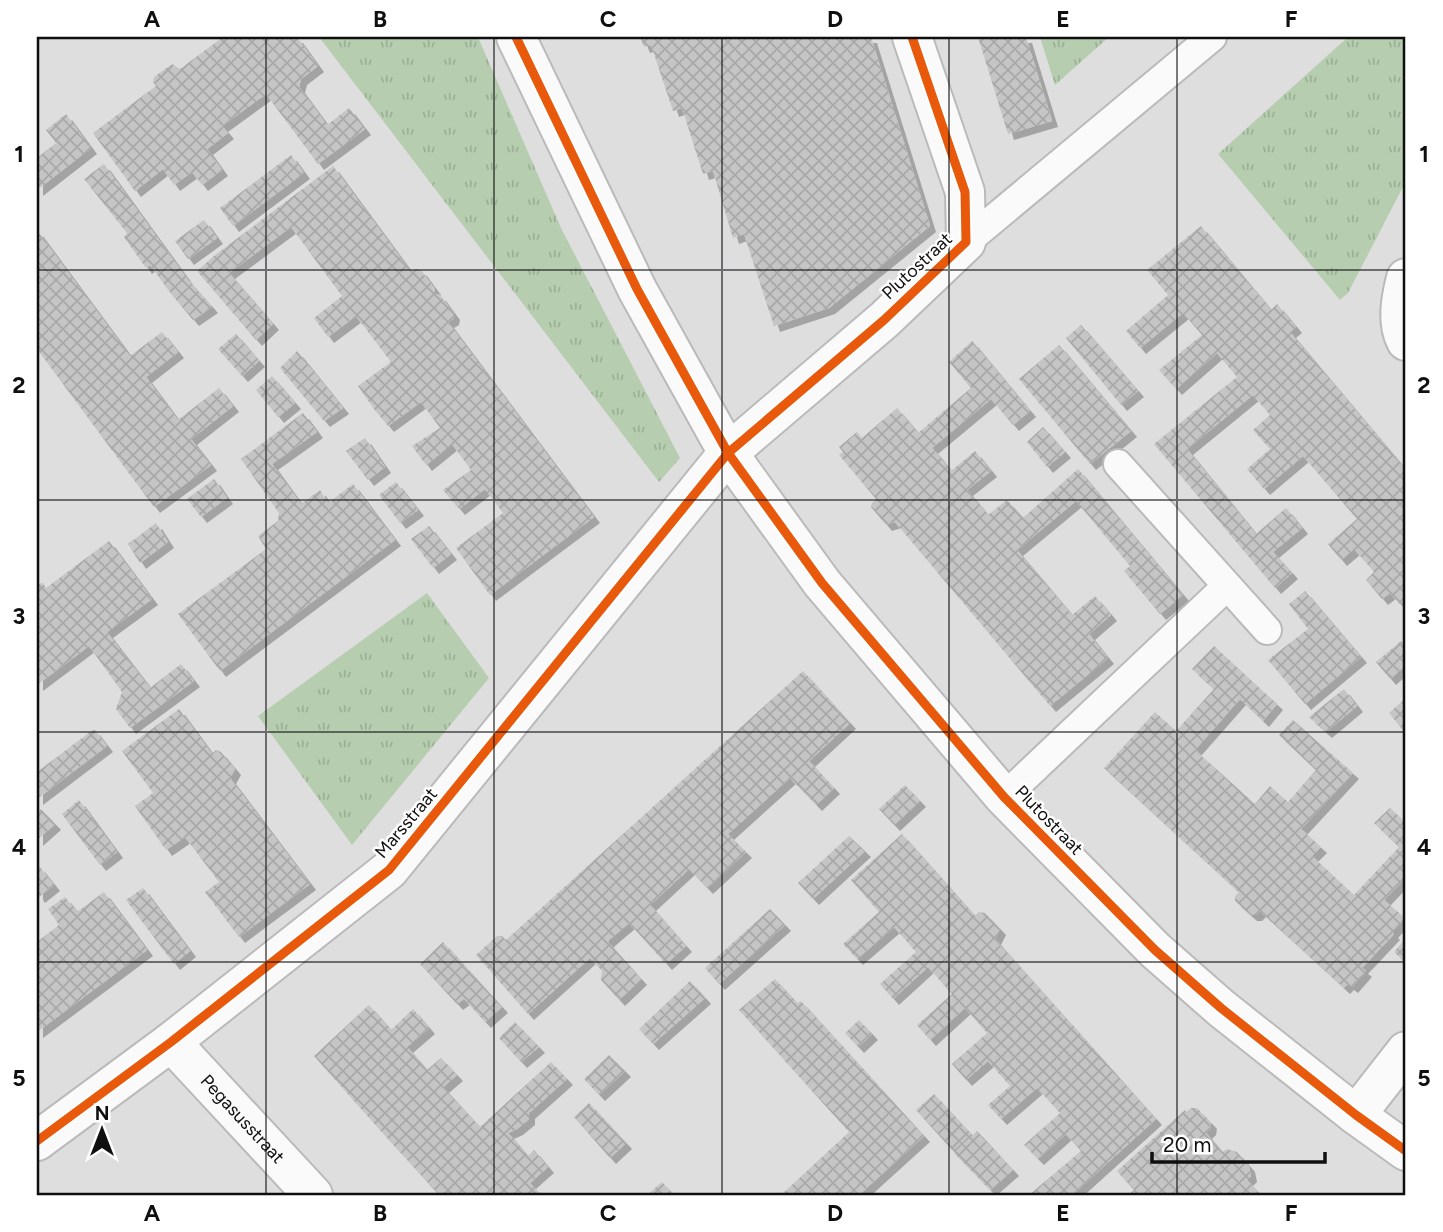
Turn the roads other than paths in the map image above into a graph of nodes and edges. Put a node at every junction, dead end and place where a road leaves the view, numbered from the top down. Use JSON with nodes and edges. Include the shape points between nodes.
{"nodes":[{"id":1,"x":516,"y":37,"type":"edge"},
{"id":2,"x":912,"y":37,"type":"edge"},
{"id":3,"x":1212,"y":37,"type":"edge"},
{"id":4,"x":967,"y":242,"type":"junction"},
{"id":5,"x":1406,"y":278,"type":"edge"},
{"id":6,"x":1406,"y":341,"type":"edge"},
{"id":7,"x":728,"y":453,"type":"junction"},
{"id":8,"x":1118,"y":464,"type":"dead end"},
{"id":9,"x":1227,"y":586,"type":"junction"},
{"id":10,"x":1267,"y":631,"type":"dead end"},
{"id":11,"x":1004,"y":797,"type":"junction"},
{"id":12,"x":171,"y":1042,"type":"junction"},
{"id":13,"x":1406,"y":1051,"type":"edge"},
{"id":14,"x":1356,"y":1115,"type":"junction"},
{"id":15,"x":37,"y":1141,"type":"edge"},
{"id":16,"x":1406,"y":1151,"type":"edge"},
{"id":17,"x":313,"y":1195,"type":"edge"}],
"edges":[{"from":1,"to":7,"type":"street","name":"Plutostraat","via":[[637,289]]},
{"from":2,"to":4,"type":"street","name":"Plutostraat","via":[[965,192]]},
{"from":3,"to":4,"type":"lane"},
{"from":4,"to":7,"type":"street","name":"Plutostraat","via":[[884,320]]},
{"from":5,"to":6,"type":"street","via":[[1400,313]]},
{"from":7,"to":11,"type":"street","name":"Plutostraat","via":[[822,583]]},
{"from":7,"to":12,"type":"street","name":"Marsstraat","via":[[389,870]]},
{"from":8,"to":9,"type":"lane"},
{"from":9,"to":10,"type":"lane"},
{"from":9,"to":11,"type":"lane"},
{"from":11,"to":14,"type":"street","name":"Plutostraat","via":[[1155,950]]},
{"from":12,"to":15,"type":"street","name":"Marsstraat"},
{"from":12,"to":17,"type":"street","name":"Pegasusstraat"},
{"from":13,"to":14,"type":"street"},
{"from":14,"to":16,"type":"street","name":"Plutostraat"}]}
